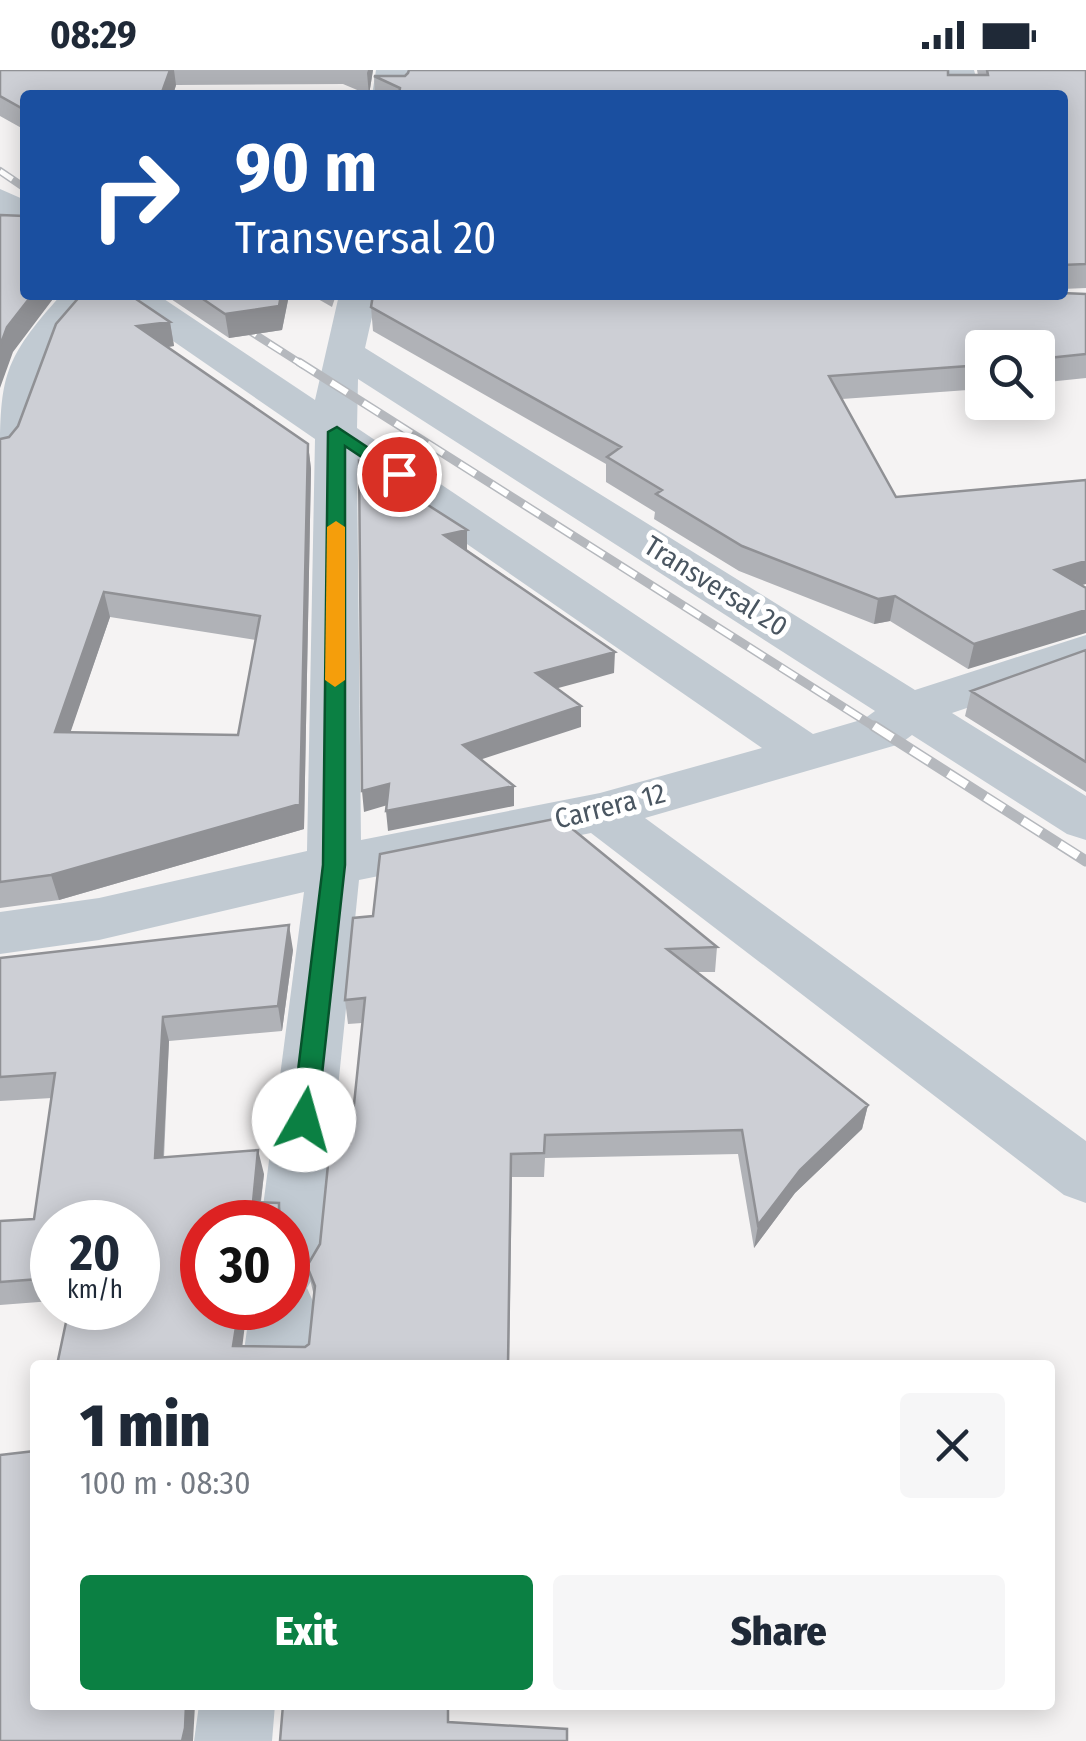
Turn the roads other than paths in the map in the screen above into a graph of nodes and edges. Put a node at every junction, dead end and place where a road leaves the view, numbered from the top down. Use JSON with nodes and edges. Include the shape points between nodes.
{"nodes":[{"id":1,"x":78,"y":300,"type":"edge"},
{"id":2,"x":139,"y":300,"type":"edge"},
{"id":3,"x":357,"y":300,"type":"edge"},
{"id":4,"x":345,"y":353,"type":"junction"},
{"id":5,"x":337,"y":432,"type":"junction"},
{"id":6,"x":0,"y":450,"type":"edge"},
{"id":7,"x":1086,"y":651,"type":"edge"},
{"id":8,"x":911,"y":709,"type":"junction"},
{"id":9,"x":804,"y":752,"type":"junction"},
{"id":10,"x":600,"y":812,"type":"junction"},
{"id":11,"x":1086,"y":821,"type":"edge"},
{"id":12,"x":334,"y":865,"type":"junction"},
{"id":13,"x":0,"y":933,"type":"edge"},
{"id":14,"x":1086,"y":1176,"type":"edge"},
{"id":15,"x":296,"y":1200,"type":"edge"},
{"id":16,"x":280,"y":1330,"type":"edge"},
{"id":17,"x":277,"y":1360,"type":"edge"},
{"id":18,"x":236,"y":1710,"type":"edge"},
{"id":19,"x":233,"y":1741,"type":"edge"}],
"edges":[{"from":1,"to":6,"type":"street","via":[[40,344]]},
{"from":2,"to":5,"type":"street"},
{"from":3,"to":4,"type":"street"},
{"from":4,"to":5,"type":"street","via":[[336,387]]},
{"from":4,"to":8,"type":"street","name":"Transversal 20"},
{"from":5,"to":9,"type":"street"},
{"from":5,"to":12,"type":"street"},
{"from":7,"to":8,"type":"street","name":"Carrera 12"},
{"from":8,"to":9,"type":"street","name":"Carrera 12","via":[[882,732]]},
{"from":8,"to":11,"type":"street","name":"Transversal 20"},
{"from":9,"to":10,"type":"street","name":"Carrera 12"},
{"from":10,"to":12,"type":"street","name":"Carrera 12"},
{"from":10,"to":14,"type":"street"},
{"from":12,"to":13,"type":"street","name":"Carrera 12","via":[[99,920]]},
{"from":12,"to":15,"type":"street"},
{"from":16,"to":17,"type":"street"},
{"from":18,"to":19,"type":"street"}]}
